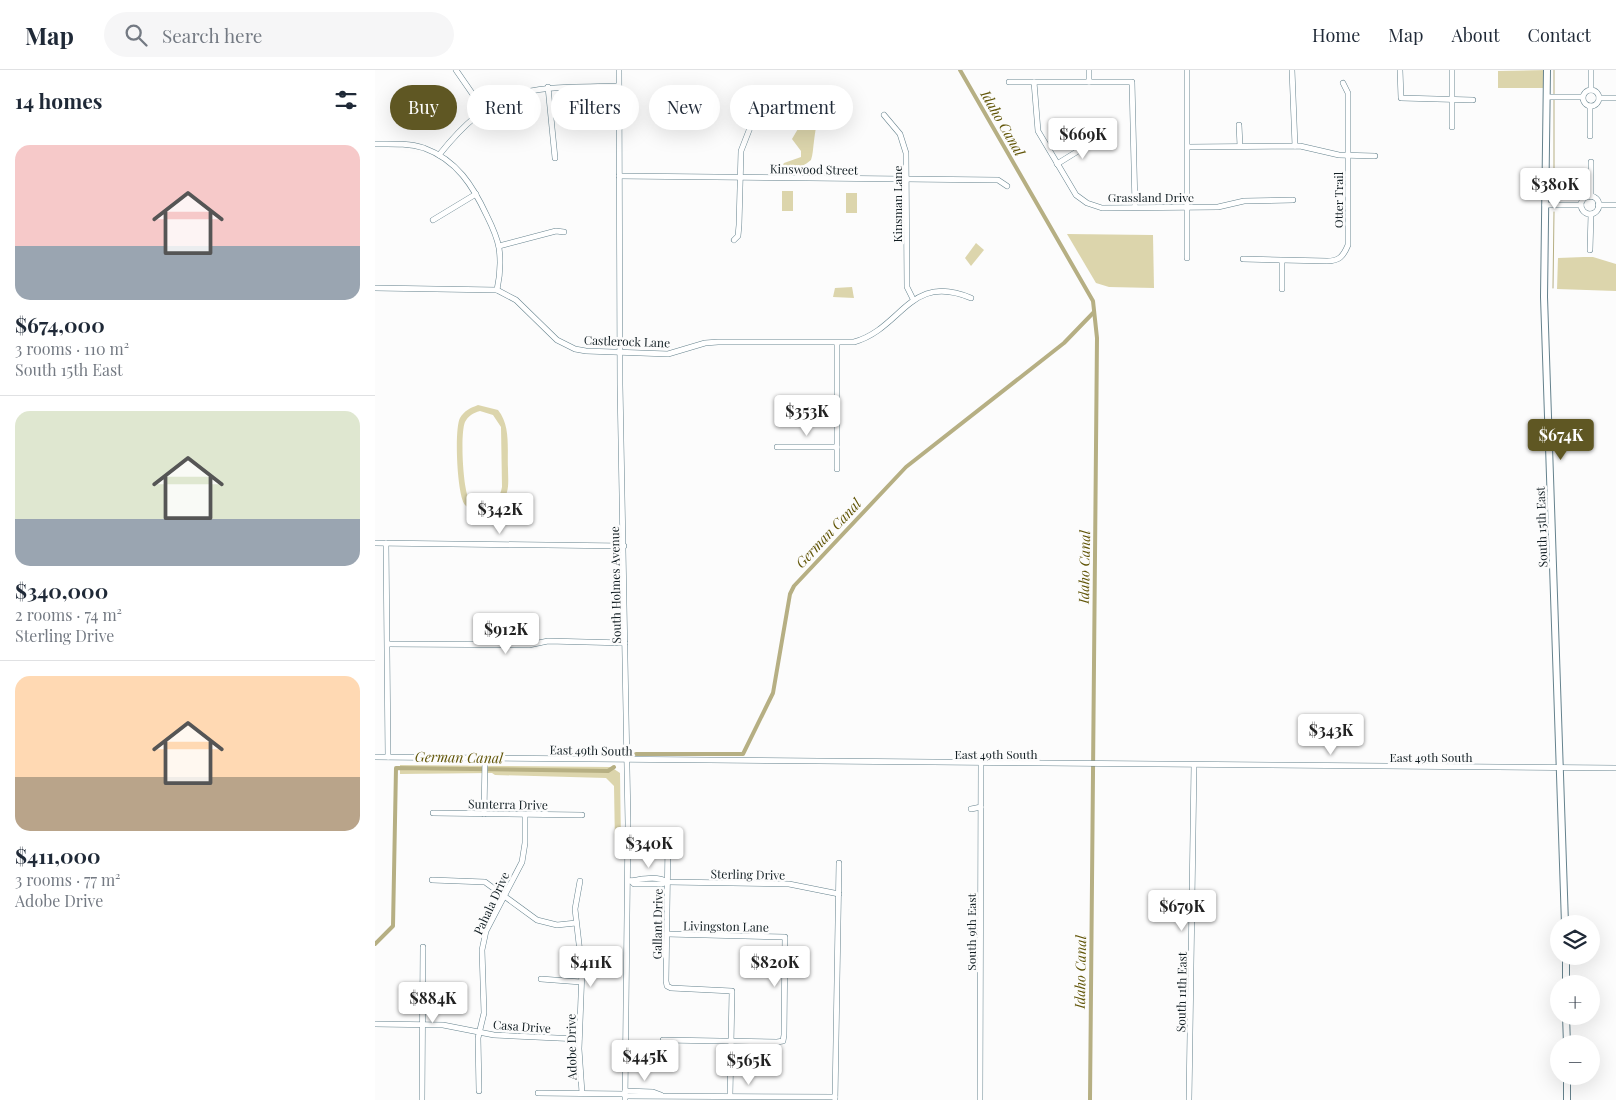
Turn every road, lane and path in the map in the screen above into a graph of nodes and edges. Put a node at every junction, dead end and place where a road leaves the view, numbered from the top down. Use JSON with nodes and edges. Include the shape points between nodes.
{"nodes":[{"id":1,"x":456,"y":70,"type":"edge"},
{"id":2,"x":619,"y":70,"type":"edge"},
{"id":3,"x":1089,"y":70,"type":"edge"},
{"id":4,"x":1187,"y":70,"type":"edge"},
{"id":5,"x":1292,"y":70,"type":"edge"},
{"id":6,"x":1400,"y":70,"type":"edge"},
{"id":7,"x":1452,"y":70,"type":"edge"},
{"id":8,"x":1547,"y":70,"type":"edge"},
{"id":9,"x":1591,"y":70,"type":"edge"},
{"id":10,"x":1009,"y":82,"type":"dead end"},
{"id":11,"x":1034,"y":82,"type":"junction"},
{"id":12,"x":1089,"y":82,"type":"junction"},
{"id":13,"x":1343,"y":83,"type":"dead end"},
{"id":14,"x":619,"y":85,"type":"edge"},
{"id":15,"x":467,"y":86,"type":"edge"},
{"id":16,"x":548,"y":87,"type":"junction"},
{"id":17,"x":551,"y":87,"type":"edge"},
{"id":18,"x":541,"y":88,"type":"edge"},
{"id":19,"x":1591,"y":90,"type":"junction"},
{"id":20,"x":1549,"y":97,"type":"junction"},
{"id":21,"x":1582,"y":97,"type":"junction"},
{"id":22,"x":1599,"y":98,"type":"junction"},
{"id":23,"x":1616,"y":98,"type":"edge"},
{"id":24,"x":1452,"y":100,"type":"junction"},
{"id":25,"x":1473,"y":100,"type":"dead end"},
{"id":26,"x":1590,"y":106,"type":"junction"},
{"id":27,"x":884,"y":115,"type":"dead end"},
{"id":28,"x":467,"y":124,"type":"edge"},
{"id":29,"x":1239,"y":125,"type":"dead end"},
{"id":30,"x":1452,"y":127,"type":"dead end"},
{"id":31,"x":619,"y":130,"type":"edge"},
{"id":32,"x":748,"y":130,"type":"edge"},
{"id":33,"x":1081,"y":136,"type":"dead end"},
{"id":34,"x":1590,"y":136,"type":"dead end"},
{"id":35,"x":375,"y":144,"type":"edge"},
{"id":36,"x":1239,"y":146,"type":"junction"},
{"id":37,"x":1295,"y":146,"type":"junction"},
{"id":38,"x":1188,"y":147,"type":"junction"},
{"id":39,"x":439,"y":155,"type":"junction"},
{"id":40,"x":1348,"y":156,"type":"junction"},
{"id":41,"x":1375,"y":156,"type":"dead end"},
{"id":42,"x":555,"y":158,"type":"dead end"},
{"id":43,"x":1591,"y":162,"type":"dead end"},
{"id":44,"x":1057,"y":164,"type":"junction"},
{"id":45,"x":619,"y":176,"type":"junction"},
{"id":46,"x":739,"y":178,"type":"junction"},
{"id":47,"x":907,"y":179,"type":"junction"},
{"id":48,"x":1007,"y":186,"type":"dead end"},
{"id":49,"x":476,"y":194,"type":"junction"},
{"id":50,"x":1591,"y":197,"type":"junction"},
{"id":51,"x":1293,"y":200,"type":"dead end"},
{"id":52,"x":1545,"y":205,"type":"junction"},
{"id":53,"x":1581,"y":205,"type":"junction"},
{"id":54,"x":1598,"y":205,"type":"junction"},
{"id":55,"x":1616,"y":205,"type":"edge"},
{"id":56,"x":1187,"y":207,"type":"junction"},
{"id":57,"x":1135,"y":208,"type":"junction"},
{"id":58,"x":1591,"y":214,"type":"junction"},
{"id":59,"x":433,"y":220,"type":"dead end"},
{"id":60,"x":564,"y":232,"type":"dead end"},
{"id":61,"x":734,"y":240,"type":"dead end"},
{"id":62,"x":499,"y":246,"type":"junction"},
{"id":63,"x":1590,"y":250,"type":"dead end"},
{"id":64,"x":1187,"y":258,"type":"dead end"},
{"id":65,"x":1243,"y":259,"type":"dead end"},
{"id":66,"x":1283,"y":261,"type":"junction"},
{"id":67,"x":375,"y":288,"type":"edge"},
{"id":68,"x":1282,"y":289,"type":"dead end"},
{"id":69,"x":497,"y":290,"type":"junction"},
{"id":70,"x":971,"y":298,"type":"dead end"},
{"id":71,"x":913,"y":299,"type":"junction"},
{"id":72,"x":837,"y":343,"type":"junction"},
{"id":73,"x":620,"y":352,"type":"junction"},
{"id":74,"x":777,"y":447,"type":"dead end"},
{"id":75,"x":837,"y":447,"type":"junction"},
{"id":76,"x":837,"y":469,"type":"dead end"},
{"id":77,"x":375,"y":543,"type":"edge"},
{"id":78,"x":386,"y":543,"type":"junction"},
{"id":79,"x":624,"y":546,"type":"junction"},
{"id":80,"x":625,"y":643,"type":"junction"},
{"id":81,"x":387,"y":644,"type":"junction"},
{"id":82,"x":375,"y":757,"type":"edge"},
{"id":83,"x":388,"y":757,"type":"junction"},
{"id":84,"x":485,"y":758,"type":"junction"},
{"id":85,"x":627,"y":760,"type":"junction"},
{"id":86,"x":981,"y":763,"type":"junction"},
{"id":87,"x":1194,"y":765,"type":"junction"},
{"id":88,"x":1561,"y":768,"type":"junction"},
{"id":89,"x":1616,"y":768,"type":"edge"},
{"id":90,"x":981,"y":807,"type":"junction"},
{"id":91,"x":971,"y":809,"type":"dead end"},
{"id":92,"x":433,"y":813,"type":"dead end"},
{"id":93,"x":484,"y":814,"type":"junction"},
{"id":94,"x":525,"y":814,"type":"junction"},
{"id":95,"x":582,"y":815,"type":"dead end"},
{"id":96,"x":671,"y":832,"type":"dead end"},
{"id":97,"x":839,"y":863,"type":"dead end"},
{"id":98,"x":432,"y":880,"type":"dead end"},
{"id":99,"x":581,"y":881,"type":"dead end"},
{"id":100,"x":629,"y":881,"type":"junction"},
{"id":101,"x":668,"y":882,"type":"junction"},
{"id":102,"x":839,"y":894,"type":"junction"},
{"id":103,"x":504,"y":895,"type":"junction"},
{"id":104,"x":1565,"y":915,"type":"edge"},
{"id":105,"x":577,"y":923,"type":"junction"},
{"id":106,"x":667,"y":934,"type":"junction"},
{"id":107,"x":423,"y":947,"type":"dead end"},
{"id":108,"x":541,"y":979,"type":"dead end"},
{"id":109,"x":581,"y":982,"type":"junction"},
{"id":110,"x":375,"y":1024,"type":"edge"},
{"id":111,"x":423,"y":1024,"type":"junction"},
{"id":112,"x":480,"y":1031,"type":"junction"},
{"id":113,"x":579,"y":1039,"type":"junction"},
{"id":114,"x":663,"y":1040,"type":"dead end"},
{"id":115,"x":732,"y":1041,"type":"junction"},
{"id":116,"x":1567,"y":1085,"type":"edge"},
{"id":117,"x":479,"y":1090,"type":"dead end"},
{"id":118,"x":538,"y":1093,"type":"dead end"},
{"id":119,"x":583,"y":1093,"type":"junction"},
{"id":120,"x":625,"y":1095,"type":"edge"},
{"id":121,"x":730,"y":1096,"type":"junction"},
{"id":122,"x":664,"y":1097,"type":"edge"},
{"id":123,"x":835,"y":1099,"type":"edge"},
{"id":124,"x":422,"y":1100,"type":"edge"},
{"id":125,"x":980,"y":1100,"type":"edge"},
{"id":126,"x":1189,"y":1100,"type":"edge"},
{"id":127,"x":1567,"y":1100,"type":"edge"}],
"edges":[{"from":1,"to":15,"type":"street"},
{"from":2,"to":14,"type":"street","name":"South Holmes Avenue"},
{"from":3,"to":12,"type":"street"},
{"from":4,"to":38,"type":"street"},
{"from":5,"to":37,"type":"street"},
{"from":6,"to":24,"type":"street","via":[[1401,98]]},
{"from":7,"to":24,"type":"street"},
{"from":8,"to":20,"type":"main road","name":"South 15th East"},
{"from":9,"to":19,"type":"street"},
{"from":10,"to":11,"type":"street"},
{"from":11,"to":12,"type":"street"},
{"from":11,"to":44,"type":"street","name":"Grassland Drive","via":[[1036,124]]},
{"from":12,"to":57,"type":"street","via":[[1132,82]]},
{"from":13,"to":40,"type":"street","name":"Otter Trail","via":[[1348,93]]},
{"from":16,"to":17,"type":"street"},
{"from":16,"to":18,"type":"street"},
{"from":16,"to":42,"type":"street"},
{"from":19,"to":21,"type":"street"},
{"from":19,"to":22,"type":"street"},
{"from":20,"to":21,"type":"street"},
{"from":20,"to":52,"type":"main road","name":"South 15th East"},
{"from":21,"to":26,"type":"street"},
{"from":22,"to":23,"type":"street"},
{"from":22,"to":26,"type":"street"},
{"from":24,"to":25,"type":"street"},
{"from":24,"to":30,"type":"street"},
{"from":26,"to":34,"type":"street"},
{"from":27,"to":47,"type":"street","name":"Kinsman Lane","via":[[892,122],[903,142]]},
{"from":28,"to":39,"type":"street"},
{"from":29,"to":36,"type":"street"},
{"from":31,"to":45,"type":"street","name":"South Holmes Avenue"},
{"from":32,"to":46,"type":"street"},
{"from":33,"to":44,"type":"street","via":[[1078,150]]},
{"from":35,"to":39,"type":"street","via":[[415,146]]},
{"from":36,"to":37,"type":"street"},
{"from":36,"to":38,"type":"street"},
{"from":37,"to":40,"type":"street"},
{"from":38,"to":56,"type":"street"},
{"from":39,"to":49,"type":"street","via":[[455,167]]},
{"from":40,"to":41,"type":"street"},
{"from":40,"to":66,"type":"street","name":"Otter Trail","via":[[1348,245],[1344,254],[1334,261]]},
{"from":43,"to":50,"type":"street"},
{"from":44,"to":57,"type":"street","name":"Grassland Drive","via":[[1076,195],[1087,203],[1102,208]]},
{"from":45,"to":46,"type":"street","name":"Kinswood Street"},
{"from":45,"to":73,"type":"street","name":"South Holmes Avenue"},
{"from":46,"to":47,"type":"street","name":"Kinswood Street"},
{"from":46,"to":61,"type":"street","via":[[739,225],[738,236]]},
{"from":47,"to":48,"type":"street","name":"Kinswood Street","via":[[998,180]]},
{"from":47,"to":71,"type":"street","name":"Kinsman Lane","via":[[907,287]]},
{"from":49,"to":59,"type":"street"},
{"from":49,"to":62,"type":"street"},
{"from":50,"to":53,"type":"street","via":[[1583,200]]},
{"from":50,"to":54,"type":"street"},
{"from":51,"to":56,"type":"street","name":"Grassland Drive"},
{"from":52,"to":53,"type":"street"},
{"from":52,"to":88,"type":"main road","name":"South 15th East","via":[[1544,297]]},
{"from":53,"to":58,"type":"street","via":[[1585,213]]},
{"from":54,"to":55,"type":"street"},
{"from":54,"to":58,"type":"street"},
{"from":56,"to":57,"type":"street","name":"Grassland Drive"},
{"from":56,"to":64,"type":"street"},
{"from":58,"to":63,"type":"street"},
{"from":60,"to":62,"type":"street","via":[[556,231]]},
{"from":62,"to":69,"type":"street"},
{"from":65,"to":66,"type":"street"},
{"from":66,"to":68,"type":"street"},
{"from":67,"to":69,"type":"street","name":"Castlerock Lane"},
{"from":69,"to":73,"type":"street","name":"Castlerock Lane","via":[[516,300],[566,345],[587,351]]},
{"from":70,"to":71,"type":"street","name":"Castlerock Lane","via":[[958,293],[938,292]]},
{"from":71,"to":72,"type":"street","name":"Castlerock Lane","via":[[872,335],[854,342]]},
{"from":72,"to":73,"type":"street","name":"Castlerock Lane","via":[[718,342],[668,354]]},
{"from":72,"to":75,"type":"street"},
{"from":73,"to":79,"type":"street","name":"South Holmes Avenue"},
{"from":74,"to":75,"type":"street"},
{"from":75,"to":76,"type":"street"},
{"from":77,"to":78,"type":"street"},
{"from":78,"to":79,"type":"street"},
{"from":78,"to":81,"type":"street"},
{"from":79,"to":80,"type":"street","name":"South Holmes Avenue"},
{"from":80,"to":81,"type":"street","via":[[548,642],[529,646]]},
{"from":80,"to":85,"type":"street","name":"South Holmes Avenue"},
{"from":81,"to":83,"type":"street"},
{"from":82,"to":83,"type":"street","name":"East 49th South"},
{"from":83,"to":84,"type":"street","name":"East 49th South"},
{"from":84,"to":85,"type":"street","name":"East 49th South"},
{"from":84,"to":93,"type":"street"},
{"from":85,"to":86,"type":"street","name":"East 49th South"},
{"from":85,"to":100,"type":"street","name":"South Holmes Avenue"},
{"from":86,"to":87,"type":"street","name":"East 49th South"},
{"from":86,"to":90,"type":"street","name":"South 9th East"},
{"from":87,"to":88,"type":"street","name":"East 49th South"},
{"from":87,"to":126,"type":"street","name":"South 11th East"},
{"from":88,"to":89,"type":"street","name":"East 49th South"},
{"from":88,"to":104,"type":"main road","name":"South 15th East"},
{"from":90,"to":91,"type":"street"},
{"from":90,"to":125,"type":"street","name":"South 9th East"},
{"from":92,"to":93,"type":"street","name":"Sunterra Drive"},
{"from":93,"to":94,"type":"street","name":"Sunterra Drive"},
{"from":94,"to":95,"type":"street","name":"Sunterra Drive"},
{"from":94,"to":103,"type":"street","name":"Pahala Drive","via":[[524,855]]},
{"from":96,"to":101,"type":"street","name":"Gallant Drive"},
{"from":97,"to":102,"type":"street"},
{"from":98,"to":103,"type":"street","via":[[485,882]]},
{"from":99,"to":105,"type":"street","name":"Adobe Drive","via":[[575,909]]},
{"from":100,"to":101,"type":"street","name":"Sterling Drive","via":[[653,879]]},
{"from":100,"to":120,"type":"street","name":"South Holmes Avenue"},
{"from":101,"to":102,"type":"street","name":"Sterling Drive","via":[[789,884]]},
{"from":101,"to":106,"type":"street","name":"Gallant Drive"},
{"from":102,"to":123,"type":"street"},
{"from":103,"to":105,"type":"street","via":[[537,920],[557,925]]},
{"from":103,"to":112,"type":"street","name":"Pahala Drive","via":[[483,943]]},
{"from":105,"to":109,"type":"street","name":"Adobe Drive"},
{"from":106,"to":115,"type":"street","name":"Gallant Drive","via":[[667,986],[732,990]]},
{"from":106,"to":115,"type":"street","name":"Livingston Lane","via":[[785,937],[783,1041]]},
{"from":107,"to":111,"type":"street"},
{"from":108,"to":109,"type":"street"},
{"from":109,"to":113,"type":"street","name":"Adobe Drive"},
{"from":110,"to":111,"type":"street","name":"Casa Drive"},
{"from":111,"to":112,"type":"street","name":"Casa Drive"},
{"from":111,"to":124,"type":"street"},
{"from":112,"to":113,"type":"street","name":"Casa Drive","via":[[494,1035]]},
{"from":112,"to":117,"type":"street","name":"Pahala Drive"},
{"from":113,"to":119,"type":"street","name":"Adobe Drive"},
{"from":114,"to":115,"type":"street"},
{"from":115,"to":121,"type":"street"},
{"from":116,"to":127,"type":"main road"},
{"from":118,"to":119,"type":"street"},
{"from":119,"to":120,"type":"street"},
{"from":120,"to":122,"type":"street"},
{"from":121,"to":122,"type":"street"},
{"from":121,"to":123,"type":"street"}]}
